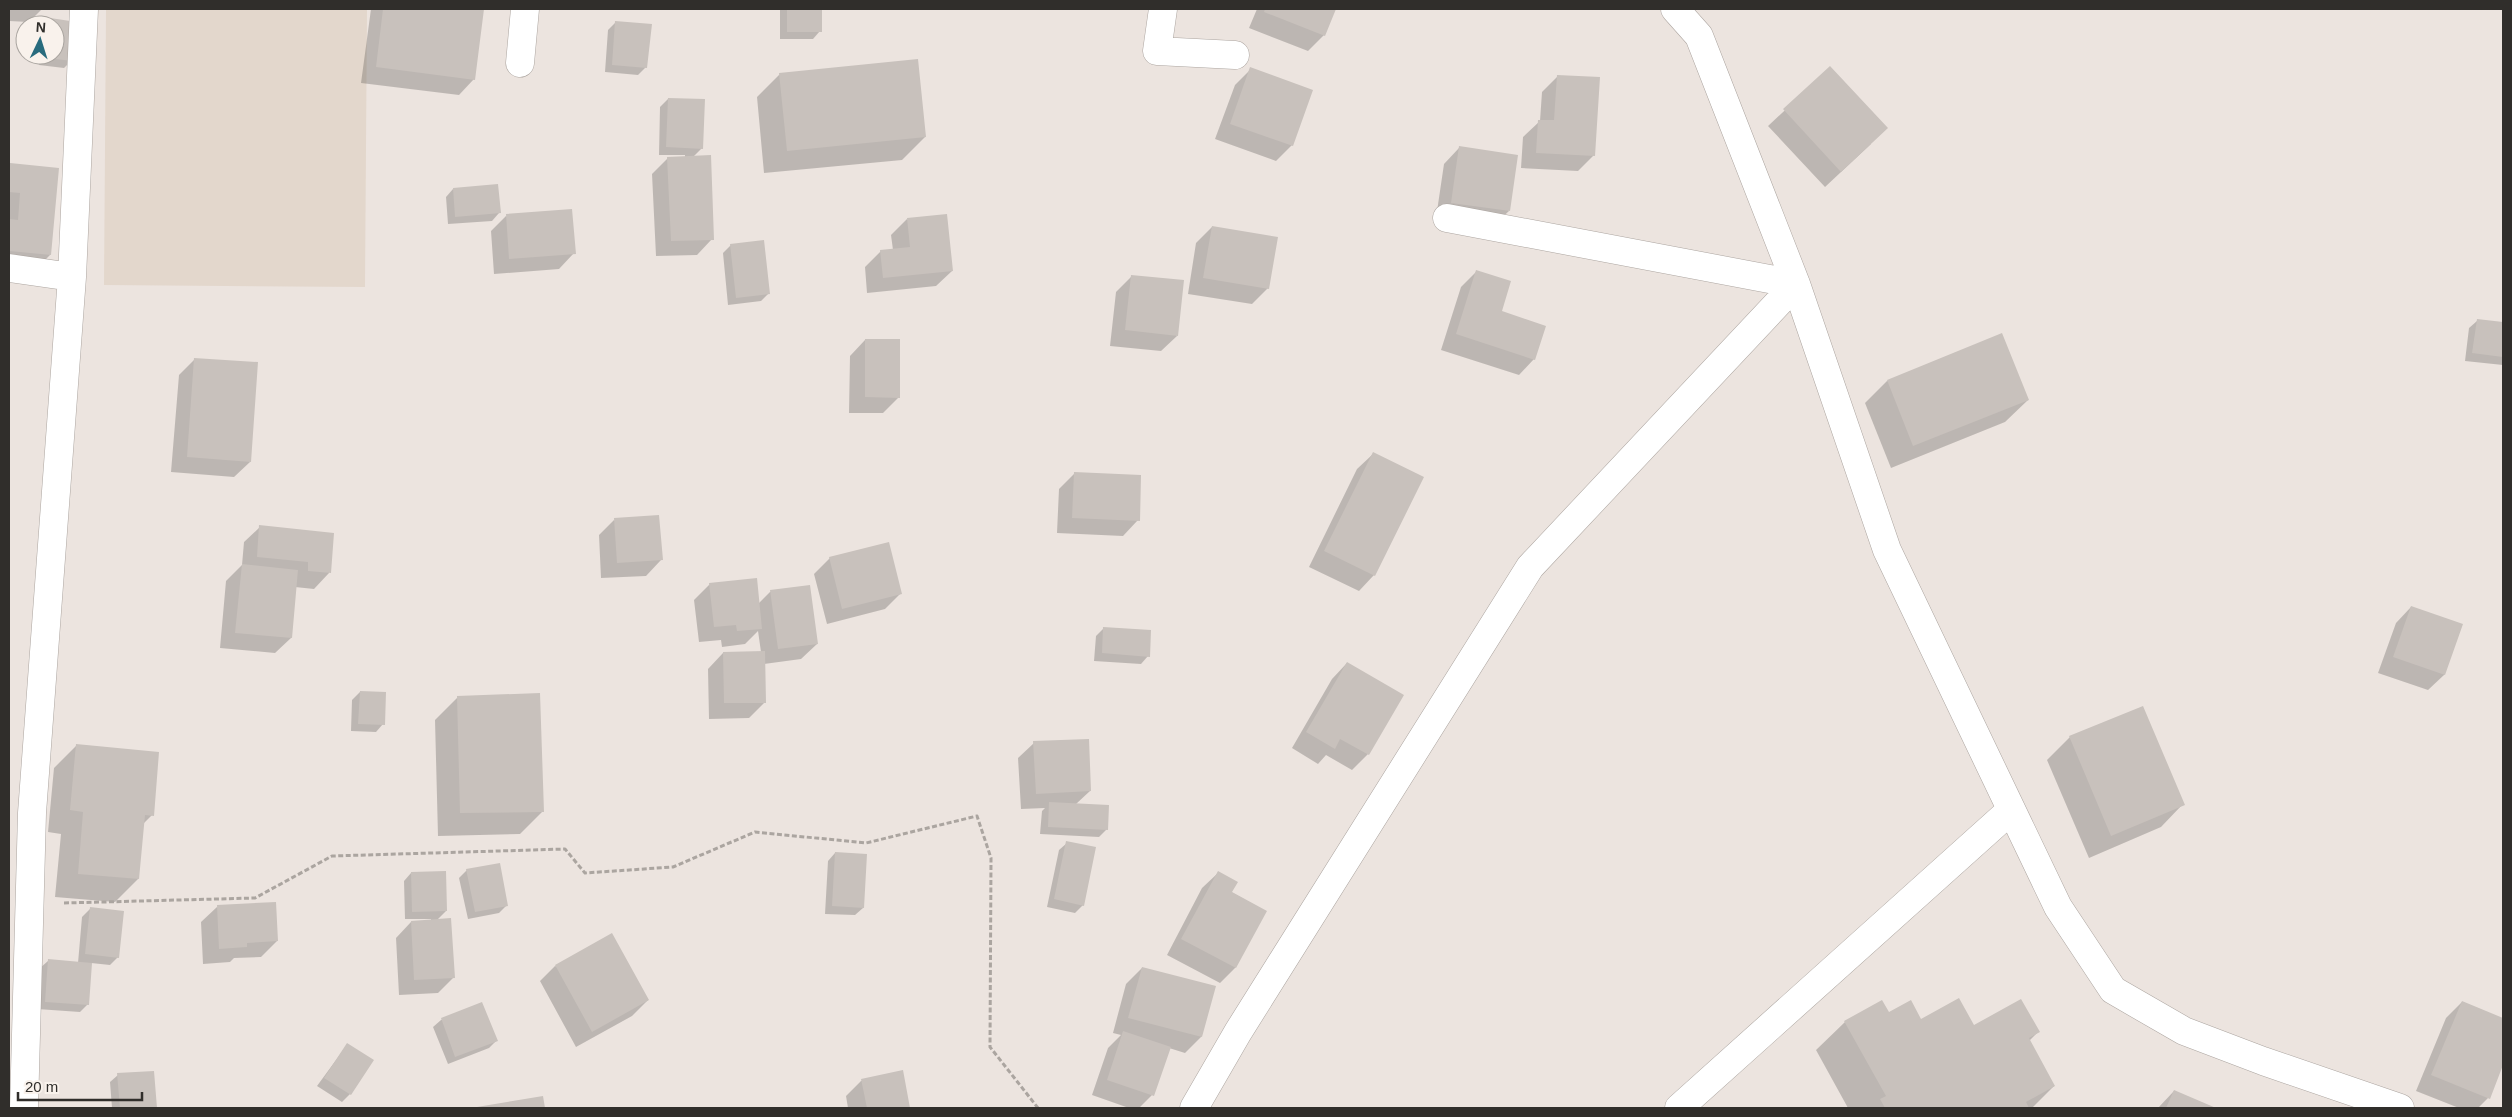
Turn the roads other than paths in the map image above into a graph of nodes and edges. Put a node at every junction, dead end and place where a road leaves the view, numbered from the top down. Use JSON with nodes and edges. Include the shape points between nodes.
{"nodes":[{"id":1,"x":84,"y":9,"type":"edge"},
{"id":2,"x":525,"y":9,"type":"edge"},
{"id":3,"x":1163,"y":9,"type":"edge"},
{"id":4,"x":1675,"y":9,"type":"edge"},
{"id":5,"x":1235,"y":55,"type":"dead end"},
{"id":6,"x":520,"y":63,"type":"dead end"},
{"id":7,"x":1447,"y":218,"type":"dead end"},
{"id":8,"x":9,"y":268,"type":"edge"},
{"id":9,"x":72,"y":277,"type":"junction"},
{"id":10,"x":1796,"y":284,"type":"junction"},
{"id":11,"x":2011,"y":810,"type":"junction"},
{"id":12,"x":24,"y":1108,"type":"edge"},
{"id":13,"x":1194,"y":1108,"type":"edge"},
{"id":14,"x":1679,"y":1108,"type":"edge"},
{"id":15,"x":2400,"y":1108,"type":"edge"}],
"edges":[{"from":1,"to":9,"type":"street"},
{"from":2,"to":6,"type":"street"},
{"from":3,"to":5,"type":"street","via":[[1157,51]]},
{"from":4,"to":10,"type":"street","via":[[1699,36]]},
{"from":7,"to":10,"type":"street"},
{"from":8,"to":9,"type":"street"},
{"from":9,"to":12,"type":"street","via":[[32,813]]},
{"from":10,"to":11,"type":"street","via":[[1886,550]]},
{"from":10,"to":13,"type":"street","via":[[1530,567]]},
{"from":11,"to":14,"type":"street"},
{"from":11,"to":15,"type":"street","via":[[2058,907],[2113,990],[2184,1030],[2263,1062]]}]}
